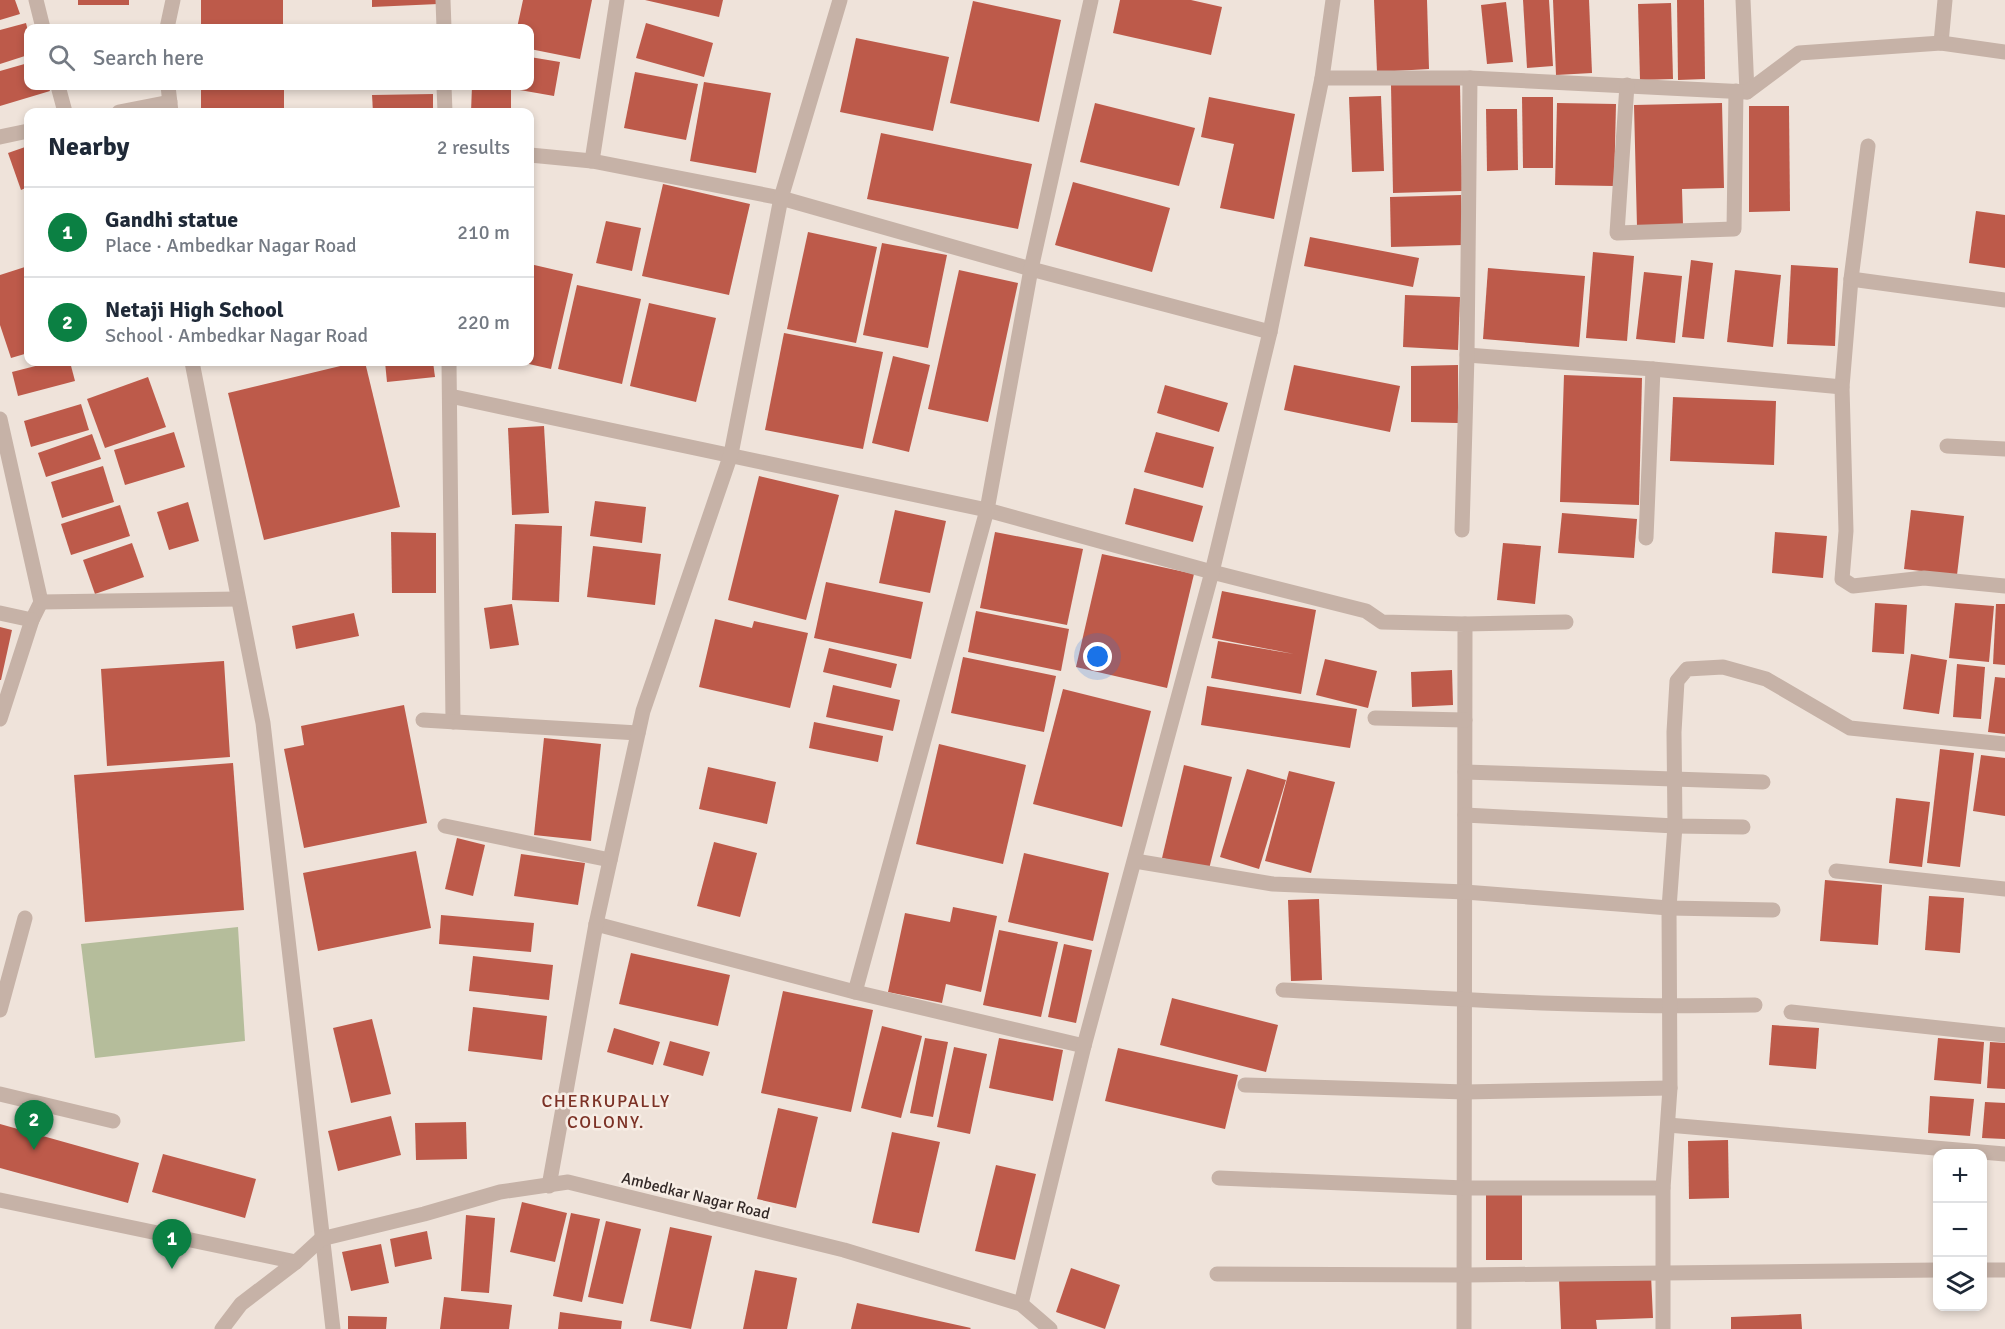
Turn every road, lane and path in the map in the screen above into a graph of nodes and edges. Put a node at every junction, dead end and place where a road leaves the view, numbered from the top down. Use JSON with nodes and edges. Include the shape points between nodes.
{"nodes":[{"id":1,"x":36,"y":0,"type":"edge"},
{"id":2,"x":173,"y":0,"type":"edge"},
{"id":3,"x":443,"y":0,"type":"edge"},
{"id":4,"x":617,"y":0,"type":"edge"},
{"id":5,"x":840,"y":0,"type":"edge"},
{"id":6,"x":1091,"y":0,"type":"edge"},
{"id":7,"x":1333,"y":0,"type":"edge"},
{"id":8,"x":1743,"y":0,"type":"edge"},
{"id":9,"x":1945,"y":0,"type":"edge"},
{"id":10,"x":42,"y":24,"type":"edge"},
{"id":11,"x":168,"y":24,"type":"edge"},
{"id":12,"x":444,"y":24,"type":"edge"},
{"id":13,"x":1941,"y":43,"type":"junction"},
{"id":14,"x":2005,"y":52,"type":"edge"},
{"id":15,"x":1322,"y":78,"type":"junction"},
{"id":16,"x":1470,"y":78,"type":"junction"},
{"id":17,"x":1628,"y":86,"type":"junction"},
{"id":18,"x":59,"y":90,"type":"edge"},
{"id":19,"x":168,"y":90,"type":"edge"},
{"id":20,"x":444,"y":90,"type":"edge"},
{"id":21,"x":1742,"y":91,"type":"junction"},
{"id":22,"x":170,"y":107,"type":"edge"},
{"id":23,"x":64,"y":108,"type":"edge"},
{"id":24,"x":445,"y":108,"type":"edge"},
{"id":25,"x":24,"y":132,"type":"edge"},
{"id":26,"x":0,"y":136,"type":"edge"},
{"id":27,"x":1868,"y":146,"type":"dead end"},
{"id":28,"x":534,"y":155,"type":"edge"},
{"id":29,"x":591,"y":161,"type":"junction"},
{"id":30,"x":781,"y":198,"type":"junction"},
{"id":31,"x":1031,"y":269,"type":"junction"},
{"id":32,"x":1851,"y":279,"type":"junction"},
{"id":33,"x":2005,"y":300,"type":"edge"},
{"id":34,"x":1270,"y":332,"type":"junction"},
{"id":35,"x":1467,"y":355,"type":"junction"},
{"id":36,"x":193,"y":366,"type":"edge"},
{"id":37,"x":449,"y":366,"type":"edge"},
{"id":38,"x":1653,"y":369,"type":"junction"},
{"id":39,"x":1842,"y":387,"type":"junction"},
{"id":40,"x":450,"y":396,"type":"junction"},
{"id":41,"x":0,"y":418,"type":"edge"},
{"id":42,"x":1947,"y":446,"type":"dead end"},
{"id":43,"x":2005,"y":449,"type":"edge"},
{"id":44,"x":731,"y":454,"type":"junction"},
{"id":45,"x":987,"y":510,"type":"junction"},
{"id":46,"x":1461,"y":530,"type":"dead end"},
{"id":47,"x":1646,"y":538,"type":"dead end"},
{"id":48,"x":1212,"y":572,"type":"junction"},
{"id":49,"x":2005,"y":586,"type":"edge"},
{"id":50,"x":238,"y":599,"type":"junction"},
{"id":51,"x":41,"y":602,"type":"junction"},
{"id":52,"x":0,"y":613,"type":"edge"},
{"id":53,"x":32,"y":620,"type":"junction"},
{"id":54,"x":1566,"y":622,"type":"dead end"},
{"id":55,"x":1465,"y":624,"type":"junction"},
{"id":56,"x":1375,"y":718,"type":"dead end"},
{"id":57,"x":0,"y":719,"type":"edge"},
{"id":58,"x":423,"y":720,"type":"dead end"},
{"id":59,"x":1465,"y":720,"type":"junction"},
{"id":60,"x":453,"y":722,"type":"junction"},
{"id":61,"x":638,"y":733,"type":"junction"},
{"id":62,"x":2005,"y":744,"type":"edge"},
{"id":63,"x":1465,"y":772,"type":"junction"},
{"id":64,"x":1675,"y":778,"type":"junction"},
{"id":65,"x":1763,"y":782,"type":"dead end"},
{"id":66,"x":1465,"y":815,"type":"junction"},
{"id":67,"x":445,"y":826,"type":"dead end"},
{"id":68,"x":1676,"y":826,"type":"junction"},
{"id":69,"x":1743,"y":827,"type":"dead end"},
{"id":70,"x":610,"y":860,"type":"junction"},
{"id":71,"x":1135,"y":861,"type":"junction"},
{"id":72,"x":1836,"y":871,"type":"dead end"},
{"id":73,"x":2005,"y":889,"type":"edge"},
{"id":74,"x":1465,"y":892,"type":"junction"},
{"id":75,"x":1669,"y":908,"type":"junction"},
{"id":76,"x":1773,"y":910,"type":"dead end"},
{"id":77,"x":25,"y":918,"type":"dead end"},
{"id":78,"x":596,"y":924,"type":"junction"},
{"id":79,"x":1283,"y":990,"type":"dead end"},
{"id":80,"x":855,"y":992,"type":"junction"},
{"id":81,"x":1465,"y":1000,"type":"junction"},
{"id":82,"x":1755,"y":1005,"type":"dead end"},
{"id":83,"x":1671,"y":1007,"type":"junction"},
{"id":84,"x":0,"y":1010,"type":"edge"},
{"id":85,"x":1791,"y":1012,"type":"dead end"},
{"id":86,"x":2005,"y":1035,"type":"edge"},
{"id":87,"x":1084,"y":1046,"type":"junction"},
{"id":88,"x":1245,"y":1085,"type":"dead end"},
{"id":89,"x":1670,"y":1088,"type":"junction"},
{"id":90,"x":1465,"y":1092,"type":"junction"},
{"id":91,"x":0,"y":1094,"type":"edge"},
{"id":92,"x":113,"y":1120,"type":"dead end"},
{"id":93,"x":1668,"y":1125,"type":"junction"},
{"id":94,"x":2005,"y":1154,"type":"edge"},
{"id":95,"x":1219,"y":1178,"type":"dead end"},
{"id":96,"x":549,"y":1186,"type":"junction"},
{"id":97,"x":1465,"y":1188,"type":"junction"},
{"id":98,"x":1663,"y":1188,"type":"junction"},
{"id":99,"x":0,"y":1200,"type":"edge"},
{"id":100,"x":321,"y":1239,"type":"junction"},
{"id":101,"x":296,"y":1262,"type":"junction"},
{"id":102,"x":1933,"y":1270,"type":"edge"},
{"id":103,"x":1987,"y":1270,"type":"edge"},
{"id":104,"x":2005,"y":1270,"type":"edge"},
{"id":105,"x":1664,"y":1272,"type":"junction"},
{"id":106,"x":1217,"y":1274,"type":"dead end"},
{"id":107,"x":1465,"y":1275,"type":"junction"},
{"id":108,"x":1021,"y":1304,"type":"junction"},
{"id":109,"x":222,"y":1329,"type":"edge"},
{"id":110,"x":333,"y":1329,"type":"edge"},
{"id":111,"x":1050,"y":1329,"type":"edge"},
{"id":112,"x":1464,"y":1329,"type":"edge"},
{"id":113,"x":1663,"y":1329,"type":"edge"}],
"edges":[{"from":1,"to":10,"type":"street"},
{"from":2,"to":11,"type":"street"},
{"from":3,"to":12,"type":"street"},
{"from":4,"to":29,"type":"street"},
{"from":5,"to":30,"type":"street"},
{"from":6,"to":31,"type":"street"},
{"from":7,"to":15,"type":"street"},
{"from":8,"to":21,"type":"street"},
{"from":9,"to":13,"type":"street"},
{"from":13,"to":14,"type":"street"},
{"from":13,"to":21,"type":"street","via":[[1799,53]]},
{"from":15,"to":16,"type":"street"},
{"from":15,"to":34,"type":"street"},
{"from":16,"to":17,"type":"street"},
{"from":16,"to":35,"type":"street"},
{"from":17,"to":21,"type":"street"},
{"from":17,"to":21,"type":"street","via":[[1617,233],[1734,230]]},
{"from":18,"to":23,"type":"street"},
{"from":19,"to":22,"type":"street"},
{"from":20,"to":24,"type":"street"},
{"from":25,"to":26,"type":"street"},
{"from":27,"to":32,"type":"street"},
{"from":28,"to":29,"type":"street"},
{"from":29,"to":30,"type":"street"},
{"from":30,"to":31,"type":"street"},
{"from":30,"to":44,"type":"street"},
{"from":31,"to":34,"type":"street"},
{"from":31,"to":45,"type":"street"},
{"from":32,"to":33,"type":"street"},
{"from":32,"to":39,"type":"street"},
{"from":34,"to":48,"type":"street"},
{"from":35,"to":38,"type":"street"},
{"from":35,"to":46,"type":"street"},
{"from":36,"to":50,"type":"street"},
{"from":37,"to":40,"type":"street"},
{"from":38,"to":39,"type":"street"},
{"from":38,"to":47,"type":"street"},
{"from":39,"to":49,"type":"street","via":[[1846,531],[1842,579],[1853,586],[1924,578]]},
{"from":40,"to":44,"type":"street"},
{"from":40,"to":60,"type":"street"},
{"from":41,"to":51,"type":"street"},
{"from":42,"to":43,"type":"street"},
{"from":44,"to":45,"type":"street"},
{"from":44,"to":61,"type":"street"},
{"from":45,"to":48,"type":"street"},
{"from":45,"to":80,"type":"street"},
{"from":48,"to":55,"type":"street","via":[[1366,611],[1382,622]]},
{"from":48,"to":71,"type":"street"},
{"from":50,"to":51,"type":"street"},
{"from":50,"to":100,"type":"street","via":[[263,723]]},
{"from":51,"to":53,"type":"street"},
{"from":52,"to":53,"type":"street"},
{"from":53,"to":57,"type":"street"},
{"from":54,"to":55,"type":"street"},
{"from":55,"to":59,"type":"street"},
{"from":56,"to":59,"type":"street"},
{"from":58,"to":60,"type":"street"},
{"from":59,"to":63,"type":"street"},
{"from":60,"to":61,"type":"street"},
{"from":61,"to":70,"type":"street"},
{"from":62,"to":64,"type":"street","via":[[1850,728],[1766,679],[1723,667],[1687,669],[1677,681]]},
{"from":63,"to":64,"type":"street"},
{"from":63,"to":66,"type":"street"},
{"from":64,"to":65,"type":"street"},
{"from":64,"to":68,"type":"street"},
{"from":66,"to":68,"type":"street"},
{"from":66,"to":74,"type":"street"},
{"from":67,"to":70,"type":"street"},
{"from":68,"to":69,"type":"street"},
{"from":68,"to":75,"type":"street"},
{"from":70,"to":78,"type":"street"},
{"from":71,"to":74,"type":"street","via":[[1273,884]]},
{"from":71,"to":87,"type":"street"},
{"from":72,"to":73,"type":"street"},
{"from":74,"to":75,"type":"street"},
{"from":74,"to":81,"type":"street"},
{"from":75,"to":76,"type":"street"},
{"from":75,"to":83,"type":"street"},
{"from":77,"to":84,"type":"street"},
{"from":78,"to":80,"type":"street"},
{"from":78,"to":96,"type":"street"},
{"from":79,"to":81,"type":"street"},
{"from":80,"to":87,"type":"street"},
{"from":81,"to":83,"type":"street"},
{"from":81,"to":90,"type":"street"},
{"from":82,"to":83,"type":"street"},
{"from":83,"to":89,"type":"street"},
{"from":85,"to":86,"type":"street"},
{"from":87,"to":108,"type":"street"},
{"from":88,"to":90,"type":"street"},
{"from":89,"to":90,"type":"street"},
{"from":89,"to":93,"type":"street"},
{"from":90,"to":97,"type":"street"},
{"from":91,"to":92,"type":"street"},
{"from":93,"to":94,"type":"street"},
{"from":93,"to":98,"type":"street"},
{"from":95,"to":97,"type":"street"},
{"from":96,"to":100,"type":"street","name":"Ambedkar Nagar Road","via":[[500,1192]]},
{"from":96,"to":108,"type":"street","name":"Ambedkar Nagar Road","via":[[568,1182],[844,1250]]},
{"from":97,"to":98,"type":"street"},
{"from":97,"to":107,"type":"street"},
{"from":98,"to":105,"type":"street"},
{"from":99,"to":101,"type":"street"},
{"from":100,"to":101,"type":"street"},
{"from":100,"to":110,"type":"street"},
{"from":101,"to":109,"type":"street","via":[[241,1304]]},
{"from":102,"to":105,"type":"street"},
{"from":103,"to":104,"type":"street"},
{"from":105,"to":107,"type":"street"},
{"from":105,"to":113,"type":"street"},
{"from":106,"to":107,"type":"street"},
{"from":107,"to":112,"type":"street"},
{"from":108,"to":111,"type":"street","name":"Ambedkar Nagar Road"}]}
